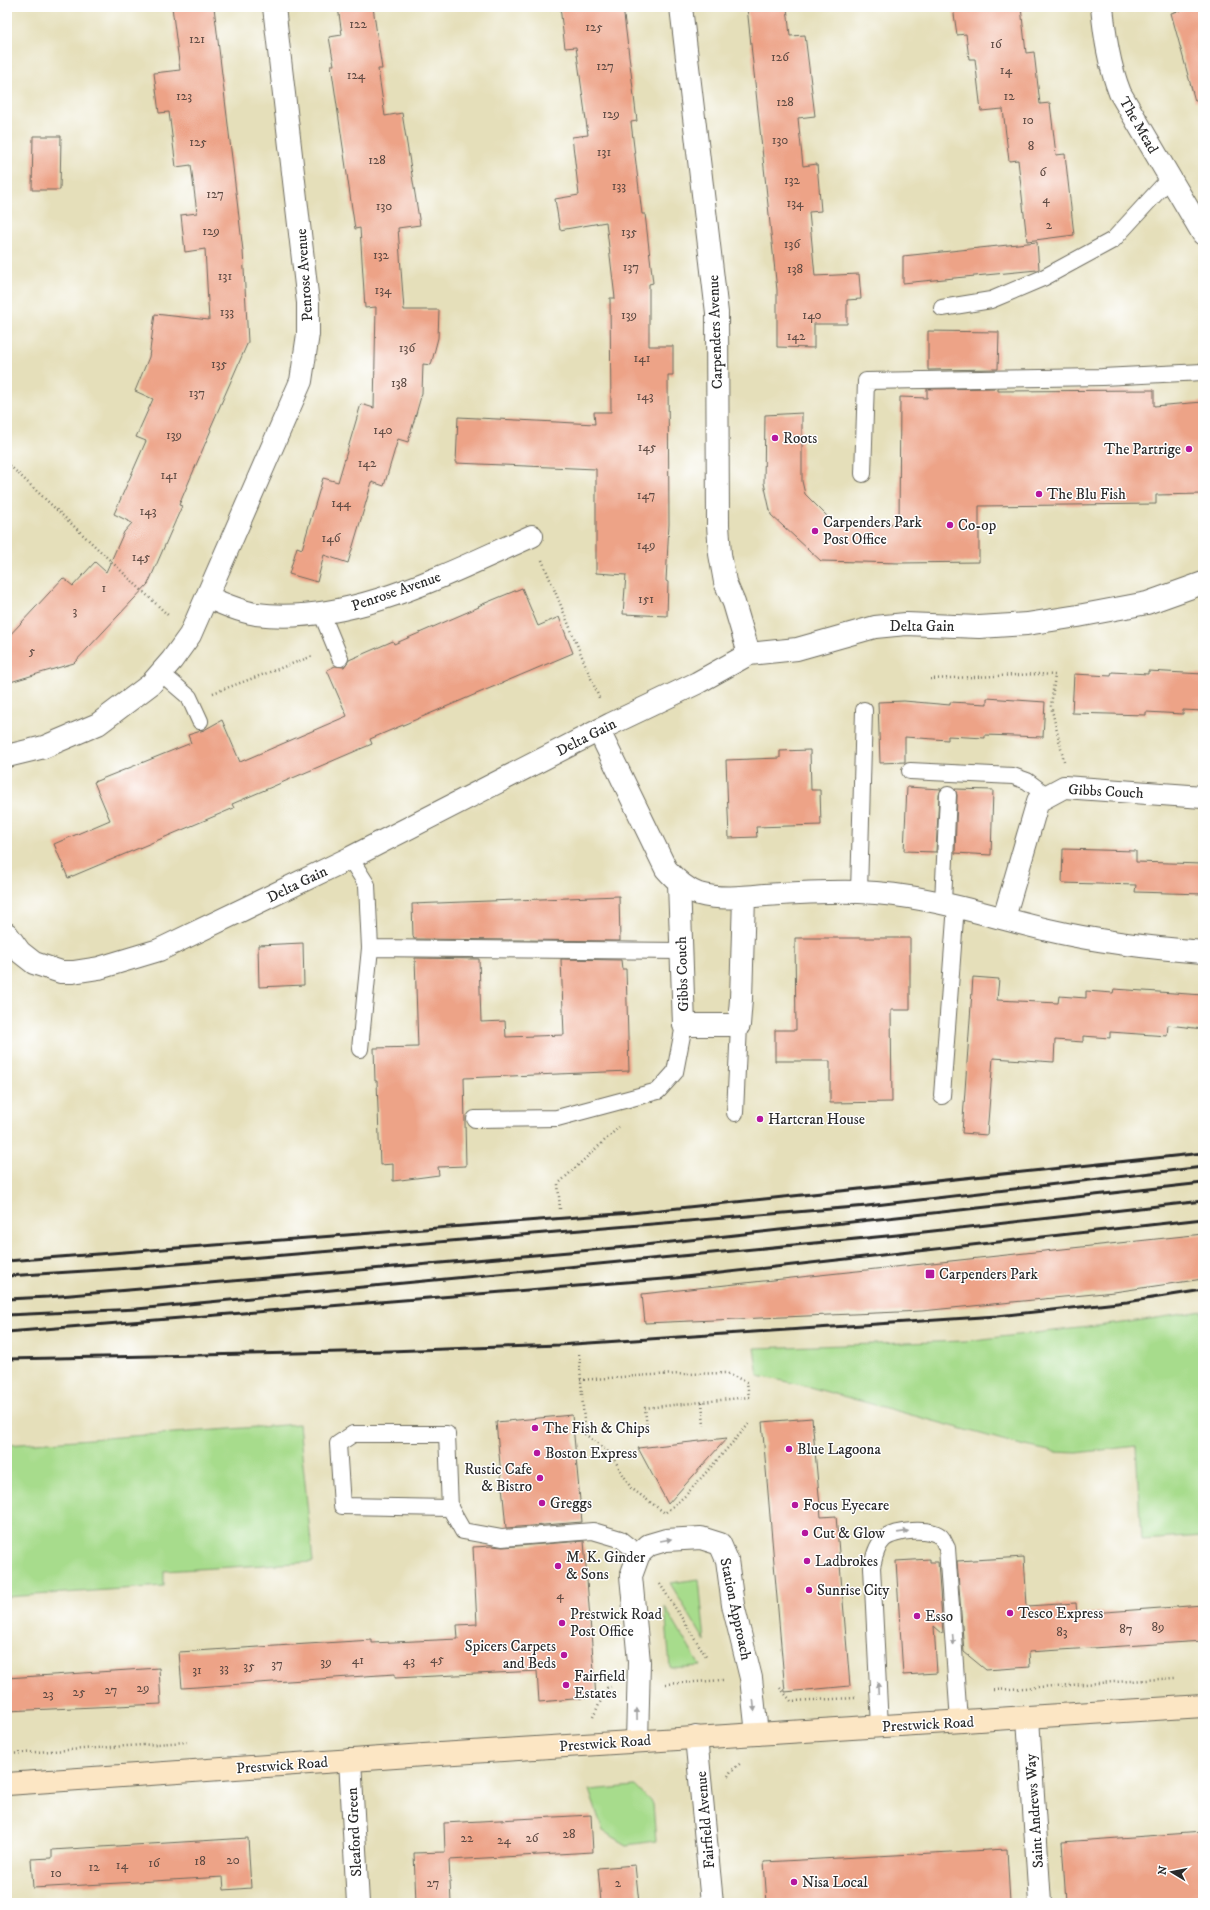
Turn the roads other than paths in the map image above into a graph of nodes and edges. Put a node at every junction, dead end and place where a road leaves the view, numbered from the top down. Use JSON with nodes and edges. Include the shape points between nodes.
{"nodes":[{"id":1,"x":274,"y":7,"type":"edge"},
{"id":2,"x":681,"y":7,"type":"edge"},
{"id":3,"x":1102,"y":7,"type":"edge"},
{"id":4,"x":1170,"y":178,"type":"junction"},
{"id":5,"x":1203,"y":234,"type":"edge"},
{"id":6,"x":942,"y":308,"type":"dead end"},
{"id":7,"x":1203,"y":372,"type":"edge"},
{"id":8,"x":863,"y":474,"type":"dead end"},
{"id":9,"x":532,"y":536,"type":"road end"},
{"id":10,"x":1203,"y":583,"type":"edge"},
{"id":11,"x":207,"y":597,"type":"junction"},
{"id":12,"x":321,"y":612,"type":"junction"},
{"id":13,"x":750,"y":654,"type":"junction"},
{"id":14,"x":340,"y":658,"type":"dead end"},
{"id":15,"x":161,"y":673,"type":"junction"},
{"id":16,"x":864,"y":710,"type":"dead end"},
{"id":17,"x":200,"y":722,"type":"dead end"},
{"id":18,"x":605,"y":728,"type":"junction"},
{"id":19,"x":7,"y":756,"type":"edge"},
{"id":20,"x":910,"y":771,"type":"dead end"},
{"id":21,"x":1055,"y":792,"type":"junction"},
{"id":22,"x":948,"y":795,"type":"dead end"},
{"id":23,"x":1203,"y":797,"type":"edge"},
{"id":24,"x":350,"y":858,"type":"junction"},
{"id":25,"x":679,"y":883,"type":"junction"},
{"id":26,"x":859,"y":892,"type":"junction"},
{"id":27,"x":744,"y":897,"type":"junction"},
{"id":28,"x":950,"y":904,"type":"junction"},
{"id":29,"x":1004,"y":918,"type":"junction"},
{"id":30,"x":7,"y":934,"type":"edge"},
{"id":31,"x":370,"y":948,"type":"junction"},
{"id":32,"x":681,"y":951,"type":"junction"},
{"id":33,"x":1203,"y":952,"type":"edge"},
{"id":34,"x":684,"y":1025,"type":"junction"},
{"id":35,"x":739,"y":1026,"type":"junction"},
{"id":36,"x":360,"y":1049,"type":"dead end"},
{"id":37,"x":942,"y":1096,"type":"dead end"},
{"id":38,"x":735,"y":1113,"type":"dead end"},
{"id":39,"x":475,"y":1120,"type":"dead end"},
{"id":40,"x":450,"y":1508,"type":"junction"},
{"id":41,"x":639,"y":1554,"type":"junction"},
{"id":42,"x":1203,"y":1706,"type":"edge"},
{"id":43,"x":1028,"y":1718,"type":"junction"},
{"id":44,"x":959,"y":1722,"type":"junction"},
{"id":45,"x":880,"y":1726,"type":"junction"},
{"id":46,"x":757,"y":1734,"type":"junction"},
{"id":47,"x":696,"y":1737,"type":"junction"},
{"id":48,"x":638,"y":1742,"type":"junction"},
{"id":49,"x":350,"y":1760,"type":"junction"},
{"id":50,"x":7,"y":1784,"type":"edge"},
{"id":51,"x":358,"y":1903,"type":"edge"},
{"id":52,"x":712,"y":1903,"type":"edge"},
{"id":53,"x":1040,"y":1903,"type":"edge"}],
"edges":[{"from":1,"to":11,"type":"street","name":"Penrose Avenue","via":[[306,268],[308,303],[304,364],[293,402]]},
{"from":2,"to":13,"type":"street","name":"Carpenders Avenue","via":[[717,313],[720,554],[725,582]]},
{"from":3,"to":4,"type":"street","name":"The Mead","via":[[1111,71],[1120,93]]},
{"from":4,"to":5,"type":"street","name":"The Mead"},
{"from":4,"to":6,"type":"lane","via":[[1113,240],[1043,278],[991,300]]},
{"from":7,"to":8,"type":"lane","via":[[1102,377],[866,381]]},
{"from":9,"to":12,"type":"street","name":"Penrose Avenue","via":[[448,573],[375,601],[341,610]]},
{"from":10,"to":13,"type":"street","name":"Delta Gain","via":[[1147,603],[1027,624],[906,624],[875,627],[797,649]]},
{"from":11,"to":12,"type":"street","name":"Penrose Avenue","via":[[255,613],[275,615]]},
{"from":11,"to":15,"type":"street","name":"Penrose Avenue","via":[[190,636]]},
{"from":12,"to":14,"type":"lane"},
{"from":13,"to":18,"type":"street","name":"Delta Gain"},
{"from":15,"to":17,"type":"lane","via":[[189,697]]},
{"from":15,"to":19,"type":"street","name":"Penrose Avenue","via":[[151,684],[98,724],[44,748]]},
{"from":16,"to":26,"type":"lane"},
{"from":18,"to":24,"type":"street","name":"Delta Gain"},
{"from":18,"to":25,"type":"street","via":[[666,869]]},
{"from":20,"to":21,"type":"lane","via":[[1013,776]]},
{"from":21,"to":23,"type":"street","name":"Gibbs Couch"},
{"from":21,"to":29,"type":"street","name":"Gibbs Couch","via":[[1038,801]]},
{"from":22,"to":28,"type":"lane"},
{"from":24,"to":30,"type":"street","name":"Delta Gain","via":[[158,950],[99,968],[73,972],[47,969],[20,952]]},
{"from":24,"to":31,"type":"lane","via":[[367,884]]},
{"from":25,"to":27,"type":"street","via":[[699,894]]},
{"from":25,"to":32,"type":"street","name":"Gibbs Couch"},
{"from":26,"to":27,"type":"street"},
{"from":26,"to":28,"type":"street"},
{"from":27,"to":35,"type":"street"},
{"from":28,"to":29,"type":"street"},
{"from":28,"to":37,"type":"lane"},
{"from":29,"to":33,"type":"street","via":[[1094,939],[1143,947]]},
{"from":31,"to":32,"type":"lane"},
{"from":31,"to":36,"type":"lane"},
{"from":32,"to":34,"type":"street","name":"Gibbs Couch"},
{"from":34,"to":35,"type":"street","name":"Gibbs Couch"},
{"from":34,"to":39,"type":"lane","via":[[675,1072],[658,1092],[557,1118]]},
{"from":35,"to":38,"type":"lane"},
{"from":40,"to":40,"type":"lane","via":[[342,1506],[338,1444],[353,1434],[447,1434]]},
{"from":40,"to":41,"type":"lane","via":[[463,1531],[502,1538],[593,1531],[620,1539]]},
{"from":41,"to":46,"type":"street","name":"Station Approach","one_way":true,"via":[[649,1545],[666,1540],[701,1538],[720,1544],[727,1560],[733,1605],[751,1678]]},
{"from":48,"to":41,"type":"street","one_way":true,"via":[[639,1662],[632,1576]]},
{"from":42,"to":43,"type":"main road","name":"Prestwick Road"},
{"from":43,"to":44,"type":"main road","name":"Prestwick Road"},
{"from":43,"to":53,"type":"street","name":"Saint Andrews Way"},
{"from":44,"to":45,"type":"main road","name":"Prestwick Road"},
{"from":45,"to":44,"type":"lane","one_way":true,"via":[[872,1568],[874,1557],[884,1539],[907,1531],[935,1533],[942,1538],[947,1548]]},
{"from":45,"to":46,"type":"main road","name":"Prestwick Road"},
{"from":46,"to":47,"type":"main road","name":"Prestwick Road"},
{"from":47,"to":48,"type":"main road","name":"Prestwick Road"},
{"from":47,"to":52,"type":"street","name":"Fairfield Avenue"},
{"from":48,"to":49,"type":"main road","name":"Prestwick Road"},
{"from":49,"to":50,"type":"main road","name":"Prestwick Road"},
{"from":49,"to":51,"type":"street","name":"Sleaford Green"}]}
